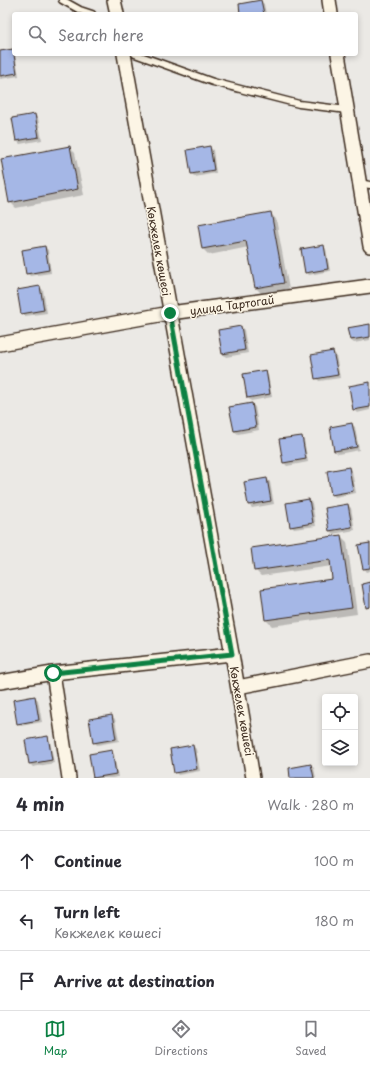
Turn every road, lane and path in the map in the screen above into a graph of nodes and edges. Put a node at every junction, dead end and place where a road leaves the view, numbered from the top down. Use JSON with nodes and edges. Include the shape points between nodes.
{"nodes":[{"id":1,"x":62,"y":0,"type":"edge"},
{"id":2,"x":114,"y":0,"type":"edge"},
{"id":3,"x":328,"y":0,"type":"edge"},
{"id":4,"x":86,"y":12,"type":"edge"},
{"id":5,"x":117,"y":12,"type":"edge"},
{"id":6,"x":331,"y":12,"type":"edge"},
{"id":7,"x":124,"y":56,"type":"edge"},
{"id":8,"x":141,"y":56,"type":"edge"},
{"id":9,"x":338,"y":56,"type":"edge"},
{"id":10,"x":347,"y":110,"type":"junction"},
{"id":11,"x":365,"y":184,"type":"edge"},
{"id":12,"x":370,"y":246,"type":"edge"},
{"id":13,"x":370,"y":286,"type":"edge"},
{"id":14,"x":170,"y":313,"type":"junction"},
{"id":15,"x":0,"y":344,"type":"edge"},
{"id":16,"x":232,"y":654,"type":"junction"},
{"id":17,"x":370,"y":661,"type":"edge"},
{"id":18,"x":53,"y":673,"type":"junction"},
{"id":19,"x":0,"y":682,"type":"edge"},
{"id":20,"x":238,"y":687,"type":"junction"},
{"id":21,"x":69,"y":778,"type":"edge"},
{"id":22,"x":254,"y":778,"type":"edge"}],
"edges":[{"from":1,"to":4,"type":"lane"},
{"from":2,"to":5,"type":"street"},
{"from":3,"to":6,"type":"street"},
{"from":7,"to":14,"type":"street","name":"Көкжелек көшесі"},
{"from":8,"to":10,"type":"lane","via":[[220,84],[299,104]]},
{"from":9,"to":10,"type":"street"},
{"from":10,"to":11,"type":"street"},
{"from":11,"to":12,"type":"street"},
{"from":13,"to":14,"type":"street","name":"улица Тартогай"},
{"from":14,"to":15,"type":"street","name":"улица Тартогай"},
{"from":14,"to":16,"type":"street","name":"Көкжелек көшесі"},
{"from":16,"to":18,"type":"street"},
{"from":16,"to":20,"type":"street","name":"Көкжелек көшесі"},
{"from":17,"to":20,"type":"street"},
{"from":18,"to":19,"type":"street"},
{"from":18,"to":21,"type":"street"},
{"from":20,"to":22,"type":"street","name":"Көкжелек көшесі"}]}
